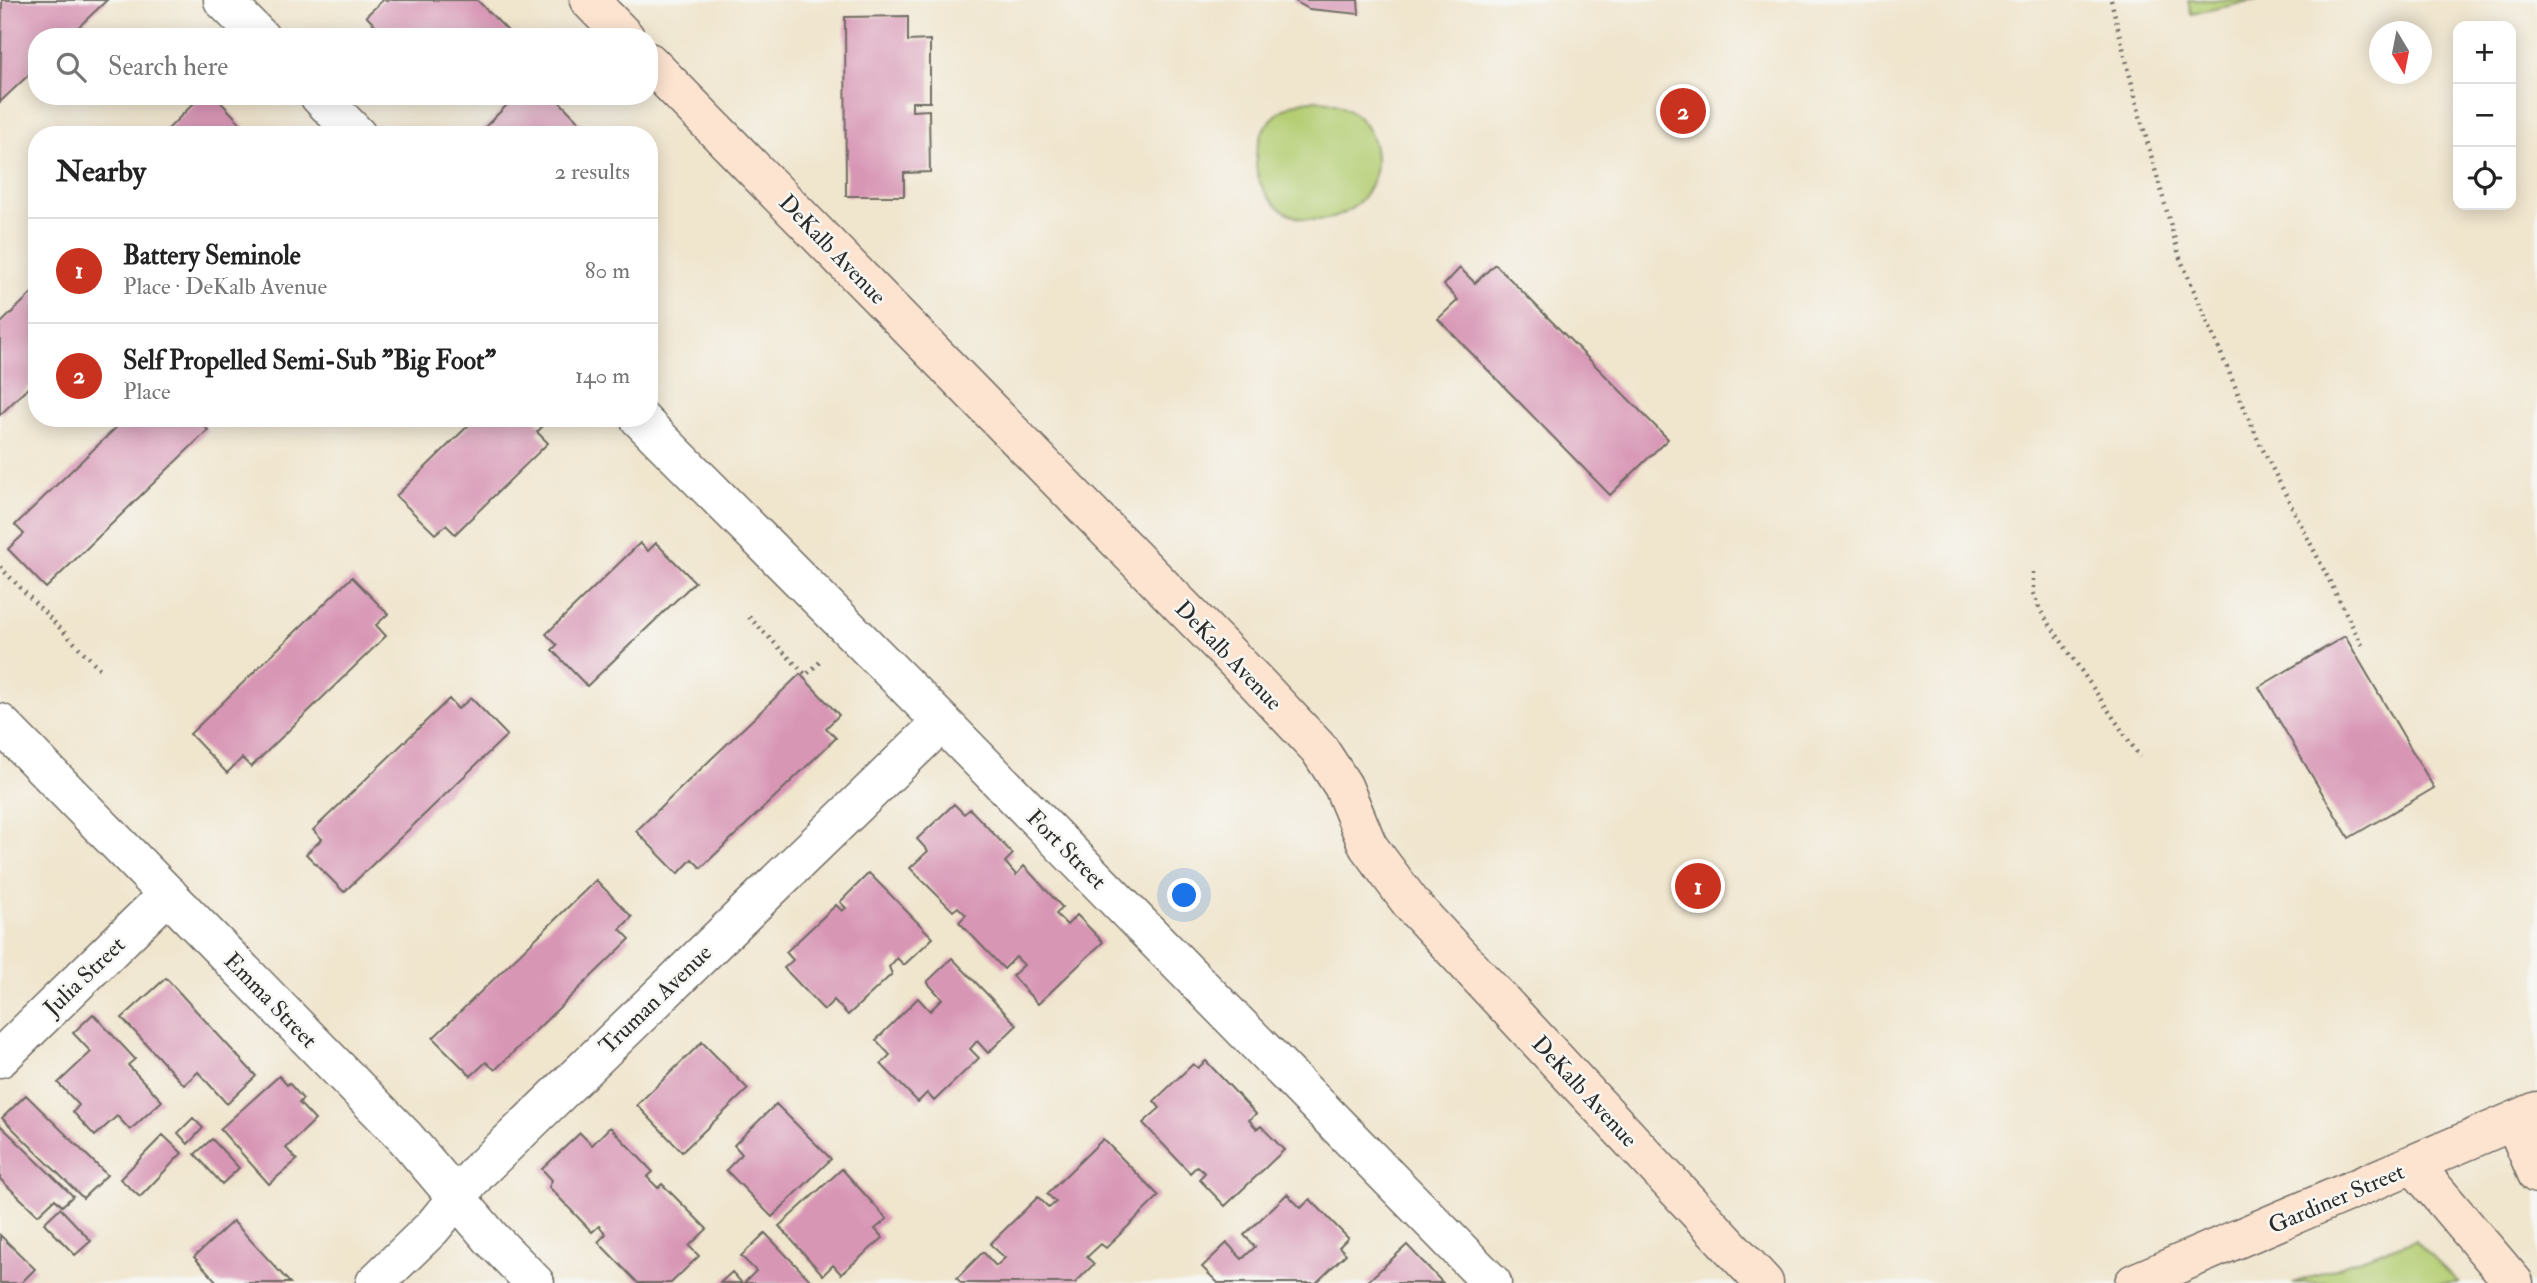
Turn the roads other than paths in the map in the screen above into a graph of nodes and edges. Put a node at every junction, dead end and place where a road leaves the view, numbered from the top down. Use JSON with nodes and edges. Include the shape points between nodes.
{"nodes":[{"id":1,"x":223,"y":0,"type":"edge"},
{"id":2,"x":589,"y":0,"type":"edge"},
{"id":3,"x":251,"y":28,"type":"edge"},
{"id":4,"x":616,"y":28,"type":"edge"},
{"id":5,"x":658,"y":71,"type":"edge"},
{"id":6,"x":328,"y":105,"type":"edge"},
{"id":7,"x":348,"y":126,"type":"edge"},
{"id":8,"x":648,"y":427,"type":"edge"},
{"id":9,"x":942,"y":722,"type":"junction"},
{"id":10,"x":0,"y":723,"type":"edge"},
{"id":11,"x":168,"y":894,"type":"junction"},
{"id":12,"x":0,"y":1058,"type":"edge"},
{"id":13,"x":2525,"y":1116,"type":"edge"},
{"id":14,"x":2414,"y":1165,"type":"junction"},
{"id":15,"x":2537,"y":1174,"type":"edge"},
{"id":16,"x":457,"y":1198,"type":"junction"},
{"id":17,"x":375,"y":1283,"type":"edge"},
{"id":18,"x":535,"y":1283,"type":"edge"},
{"id":19,"x":1492,"y":1283,"type":"edge"},
{"id":20,"x":1764,"y":1283,"type":"edge"},
{"id":21,"x":2134,"y":1283,"type":"edge"},
{"id":22,"x":2514,"y":1283,"type":"edge"}],
"edges":[{"from":1,"to":3,"type":"street"},
{"from":2,"to":4,"type":"street"},
{"from":5,"to":20,"type":"street","name":"DeKalb Avenue","via":[[1319,749],[1343,786],[1368,846],[1413,906]]},
{"from":6,"to":7,"type":"street"},
{"from":8,"to":9,"type":"street","name":"Fort Street"},
{"from":9,"to":16,"type":"street","name":"Truman Avenue","via":[[478,1172]]},
{"from":9,"to":19,"type":"street","name":"Fort Street"},
{"from":10,"to":11,"type":"street","name":"Emma Street"},
{"from":11,"to":12,"type":"street","name":"Julia Street"},
{"from":11,"to":16,"type":"street","name":"Emma Street","via":[[405,1137]]},
{"from":13,"to":14,"type":"street","name":"Gardiner Street"},
{"from":13,"to":15,"type":"street"},
{"from":14,"to":21,"type":"street","name":"Gardiner Street"},
{"from":14,"to":22,"type":"street"},
{"from":16,"to":17,"type":"street","name":"Truman Avenue"},
{"from":16,"to":18,"type":"street","name":"Emma Street"}]}
